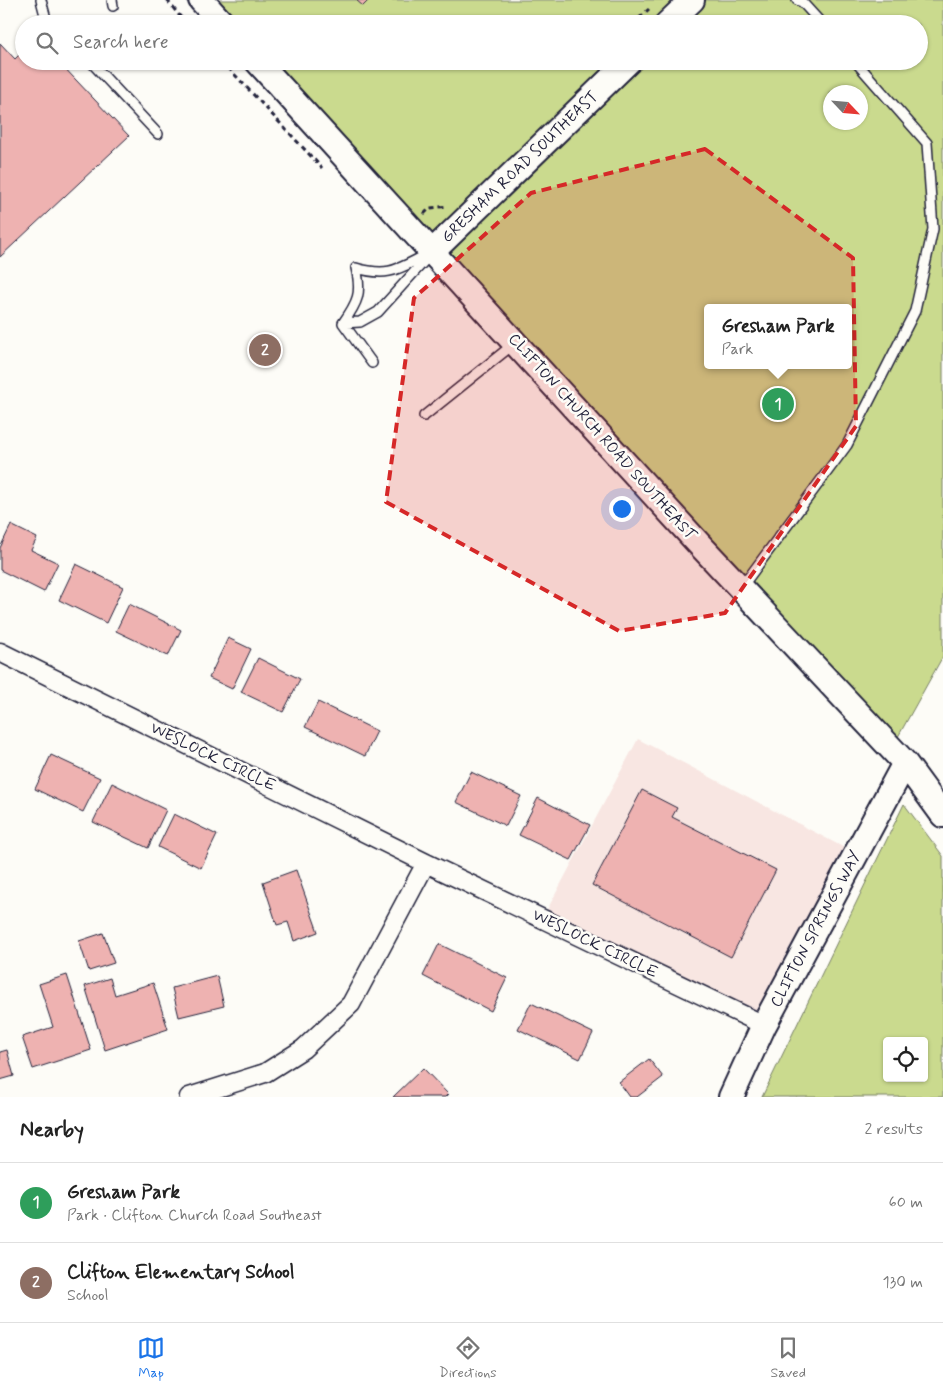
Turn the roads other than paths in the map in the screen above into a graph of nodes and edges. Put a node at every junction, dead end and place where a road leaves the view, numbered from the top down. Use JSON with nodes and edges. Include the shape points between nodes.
{"nodes":[{"id":1,"x":41,"y":0,"type":"edge"},
{"id":2,"x":201,"y":0,"type":"edge"},
{"id":3,"x":692,"y":0,"type":"edge"},
{"id":4,"x":800,"y":1,"type":"edge"},
{"id":5,"x":46,"y":15,"type":"edge"},
{"id":6,"x":215,"y":15,"type":"edge"},
{"id":7,"x":676,"y":15,"type":"edge"},
{"id":8,"x":813,"y":15,"type":"edge"},
{"id":9,"x":98,"y":70,"type":"edge"},
{"id":10,"x":266,"y":70,"type":"edge"},
{"id":11,"x":620,"y":70,"type":"edge"},
{"id":12,"x":863,"y":70,"type":"edge"},
{"id":13,"x":158,"y":134,"type":"dead end"},
{"id":14,"x":432,"y":252,"type":"junction"},
{"id":15,"x":343,"y":323,"type":"junction"},
{"id":16,"x":516,"y":342,"type":"junction"},
{"id":17,"x":372,"y":363,"type":"dead end"},
{"id":18,"x":424,"y":416,"type":"dead end"},
{"id":19,"x":741,"y":589,"type":"junction"},
{"id":20,"x":0,"y":652,"type":"edge"},
{"id":21,"x":905,"y":763,"type":"junction"},
{"id":22,"x":943,"y":815,"type":"edge"},
{"id":23,"x":426,"y":863,"type":"junction"},
{"id":24,"x":764,"y":1025,"type":"junction"},
{"id":25,"x":189,"y":1097,"type":"edge"},
{"id":26,"x":731,"y":1097,"type":"edge"}],
"edges":[{"from":1,"to":5,"type":"lane"},
{"from":2,"to":6,"type":"street"},
{"from":3,"to":7,"type":"street"},
{"from":4,"to":8,"type":"lane"},
{"from":9,"to":13,"type":"lane"},
{"from":10,"to":14,"type":"street","name":"CLIFTON CHURCH ROAD SOUTHEAST"},
{"from":11,"to":14,"type":"street","name":"GRESHAM ROAD SOUTHEAST"},
{"from":12,"to":19,"type":"lane","via":[[927,143],[933,229],[915,311],[847,445]]},
{"from":14,"to":15,"type":"lane","via":[[378,312],[360,322]]},
{"from":14,"to":15,"type":"lane","via":[[392,272],[377,274],[356,268],[359,296]]},
{"from":14,"to":16,"type":"street","name":"CLIFTON CHURCH ROAD SOUTHEAST"},
{"from":15,"to":17,"type":"lane"},
{"from":16,"to":18,"type":"lane"},
{"from":16,"to":19,"type":"street","name":"CLIFTON CHURCH ROAD SOUTHEAST"},
{"from":19,"to":21,"type":"street","name":"CLIFTON CHURCH ROAD SOUTHEAST"},
{"from":20,"to":23,"type":"street","name":"WESLOCK CIRCLE"},
{"from":21,"to":22,"type":"street","name":"CLIFTON CHURCH ROAD SOUTHEAST"},
{"from":21,"to":24,"type":"street","name":"CLIFTON SPRINGS WAY"},
{"from":23,"to":24,"type":"street","name":"WESLOCK CIRCLE"},
{"from":23,"to":25,"type":"street","via":[[351,1004],[303,1049],[265,1073]]},
{"from":24,"to":26,"type":"street","name":"CLIFTON SPRINGS WAY"}]}
